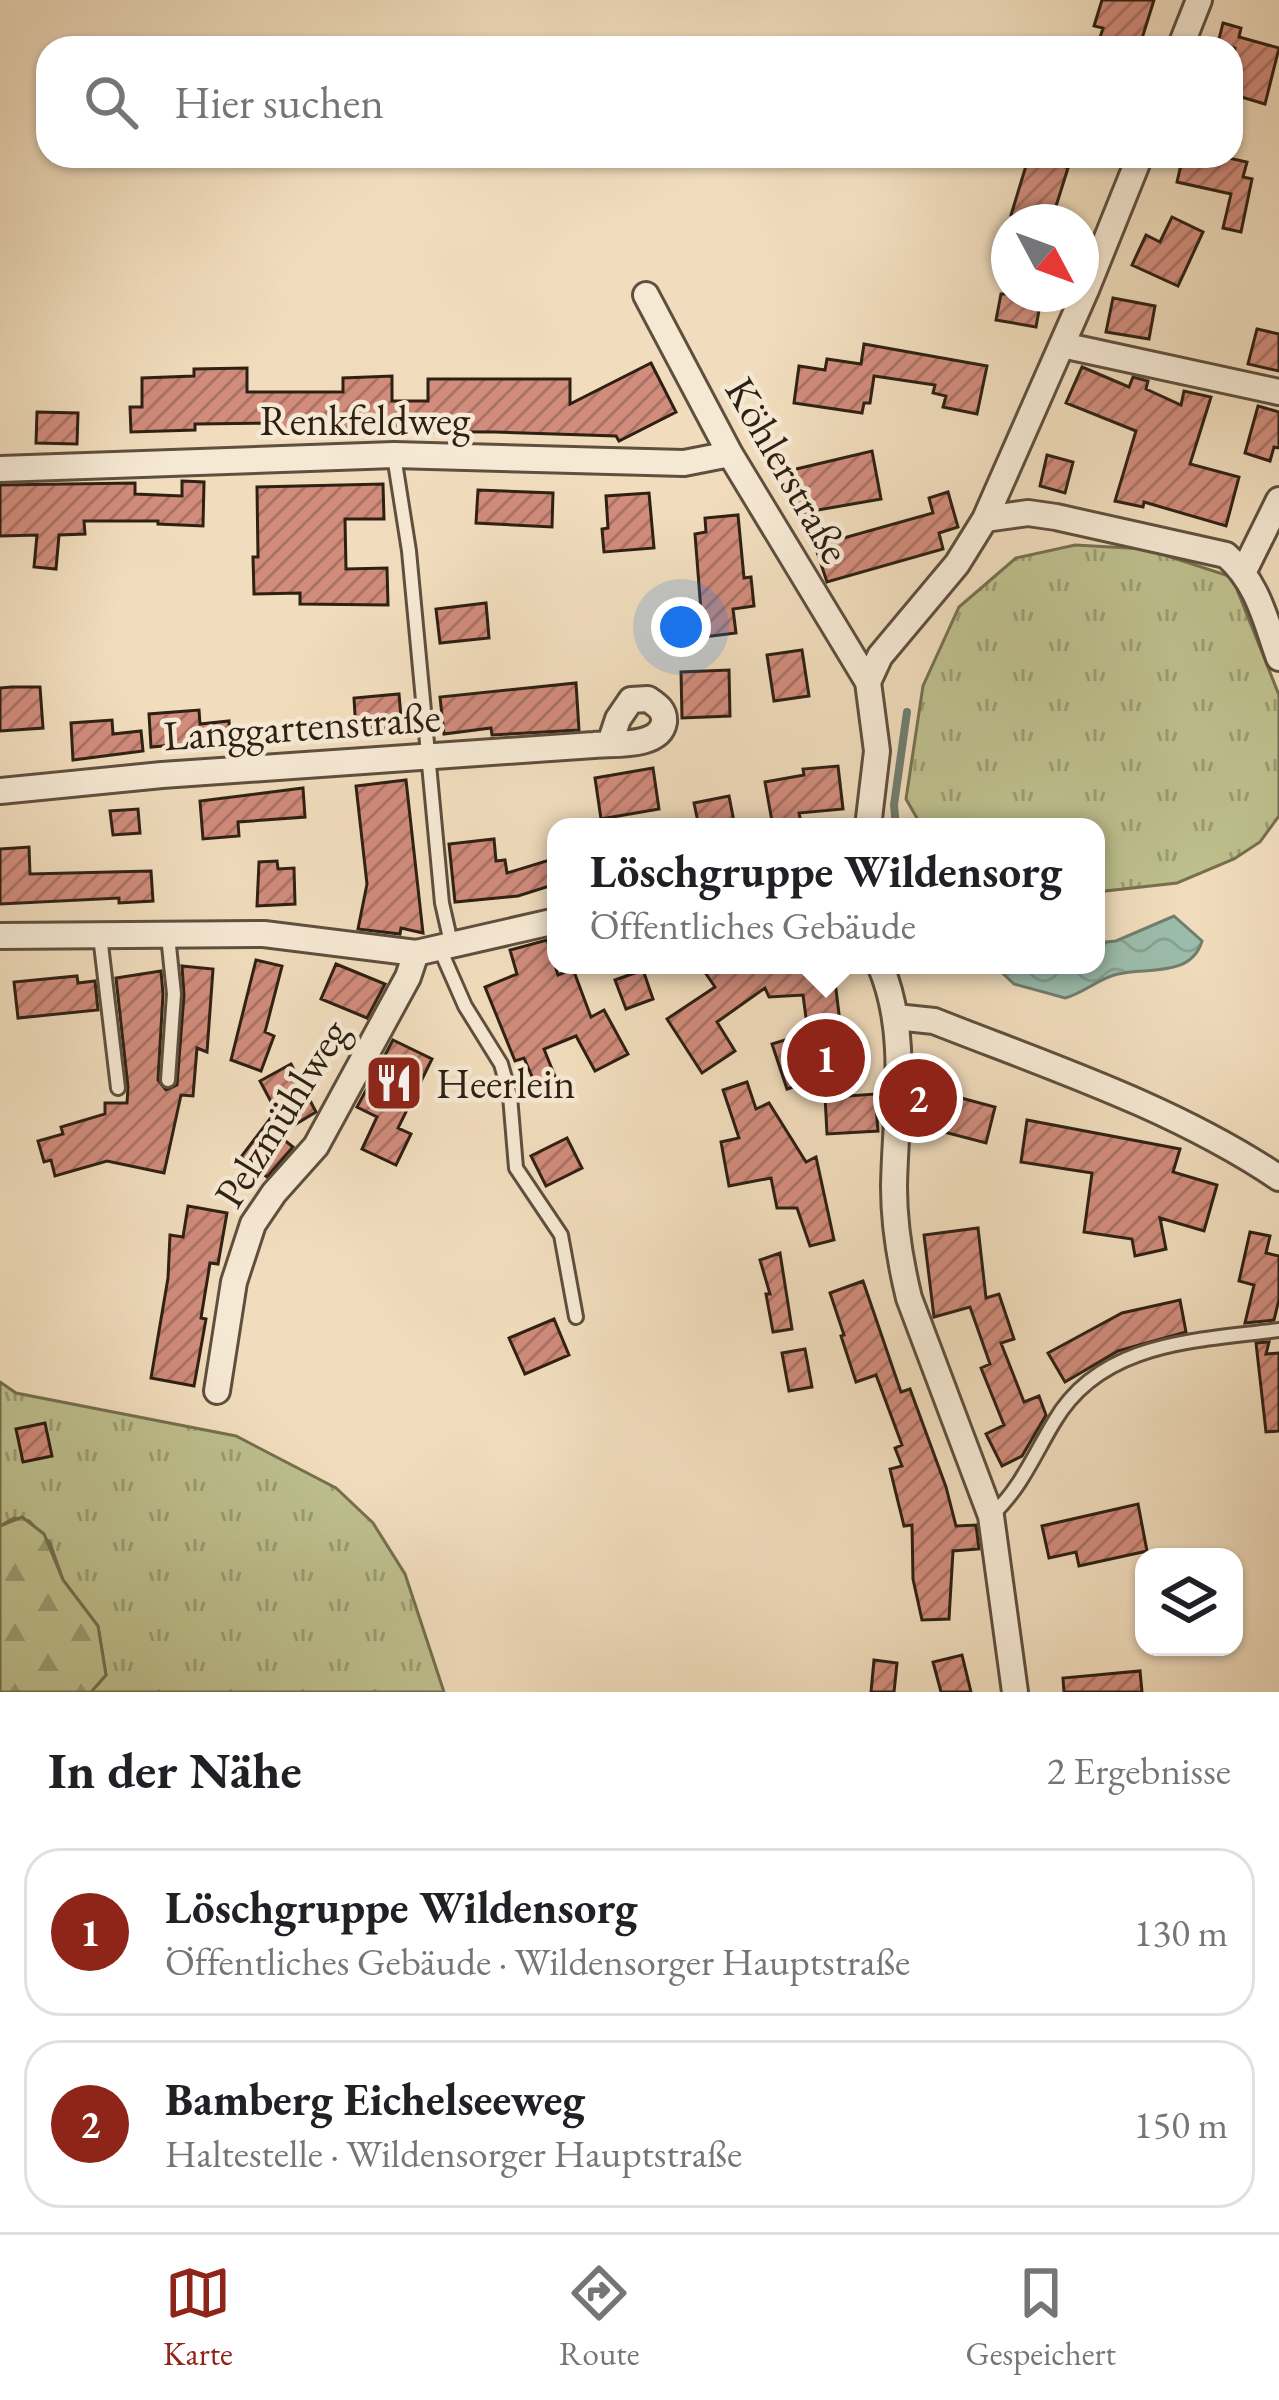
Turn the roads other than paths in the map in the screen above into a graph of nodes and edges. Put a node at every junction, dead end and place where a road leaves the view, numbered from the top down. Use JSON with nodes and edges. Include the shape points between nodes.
{"nodes":[{"id":1,"x":1199,"y":0,"type":"edge"},
{"id":2,"x":1185,"y":36,"type":"edge"},
{"id":3,"x":1135,"y":168,"type":"edge"},
{"id":4,"x":646,"y":295,"type":"dead end"},
{"id":5,"x":1062,"y":345,"type":"junction"},
{"id":6,"x":1279,"y":392,"type":"edge"},
{"id":7,"x":730,"y":454,"type":"junction"},
{"id":8,"x":394,"y":455,"type":"junction"},
{"id":9,"x":0,"y":469,"type":"edge"},
{"id":10,"x":1279,"y":500,"type":"edge"},
{"id":11,"x":985,"y":519,"type":"junction"},
{"id":12,"x":1244,"y":571,"type":"junction"},
{"id":13,"x":1279,"y":658,"type":"edge"},
{"id":14,"x":868,"y":682,"type":"junction"},
{"id":15,"x":610,"y":743,"type":"dead end"},
{"id":16,"x":428,"y":756,"type":"junction"},
{"id":17,"x":0,"y":791,"type":"edge"},
{"id":18,"x":869,"y":818,"type":"edge"},
{"id":19,"x":547,"y":924,"type":"edge"},
{"id":20,"x":100,"y":934,"type":"junction"},
{"id":21,"x":168,"y":934,"type":"junction"},
{"id":22,"x":0,"y":937,"type":"edge"},
{"id":23,"x":436,"y":950,"type":"junction"},
{"id":24,"x":883,"y":974,"type":"edge"},
{"id":25,"x":896,"y":1017,"type":"junction"},
{"id":26,"x":168,"y":1080,"type":"dead end"},
{"id":27,"x":118,"y":1088,"type":"dead end"},
{"id":28,"x":1279,"y":1178,"type":"edge"},
{"id":29,"x":576,"y":1317,"type":"dead end"},
{"id":30,"x":1279,"y":1330,"type":"edge"},
{"id":31,"x":217,"y":1391,"type":"dead end"},
{"id":32,"x":991,"y":1516,"type":"junction"},
{"id":33,"x":1015,"y":1692,"type":"edge"}],
"edges":[{"from":1,"to":2,"type":"street"},
{"from":3,"to":5,"type":"street"},
{"from":4,"to":7,"type":"street","name":"Köhlerstraße"},
{"from":5,"to":6,"type":"street"},
{"from":5,"to":11,"type":"street"},
{"from":7,"to":8,"type":"street","name":"Renkfeldweg","via":[[646,464]]},
{"from":7,"to":14,"type":"street","name":"Köhlerstraße"},
{"from":8,"to":9,"type":"street","name":"Renkfeldweg"},
{"from":8,"to":16,"type":"lane"},
{"from":10,"to":12,"type":"street"},
{"from":11,"to":12,"type":"street","via":[[1056,517],[1209,548]]},
{"from":11,"to":14,"type":"street"},
{"from":12,"to":13,"type":"street"},
{"from":14,"to":18,"type":"street","via":[[877,751]]},
{"from":15,"to":16,"type":"street","name":"Langgartenstraße"},
{"from":16,"to":17,"type":"street","name":"Langgartenstraße"},
{"from":16,"to":23,"type":"lane","via":[[442,903]]},
{"from":19,"to":23,"type":"street"},
{"from":20,"to":21,"type":"street"},
{"from":20,"to":22,"type":"street"},
{"from":20,"to":27,"type":"lane"},
{"from":21,"to":23,"type":"street"},
{"from":21,"to":26,"type":"lane"},
{"from":23,"to":29,"type":"lane","via":[[502,1064],[516,1168],[561,1235]]},
{"from":23,"to":31,"type":"street","name":"Pelzmühlweg","via":[[398,996],[316,1146],[253,1224],[234,1282]]},
{"from":24,"to":25,"type":"street"},
{"from":25,"to":28,"type":"street","via":[[934,1021],[1150,1108]]},
{"from":25,"to":32,"type":"street","via":[[900,1260]]},
{"from":30,"to":32,"type":"lane","via":[[1168,1347],[1100,1370]]},
{"from":32,"to":33,"type":"street"}]}
